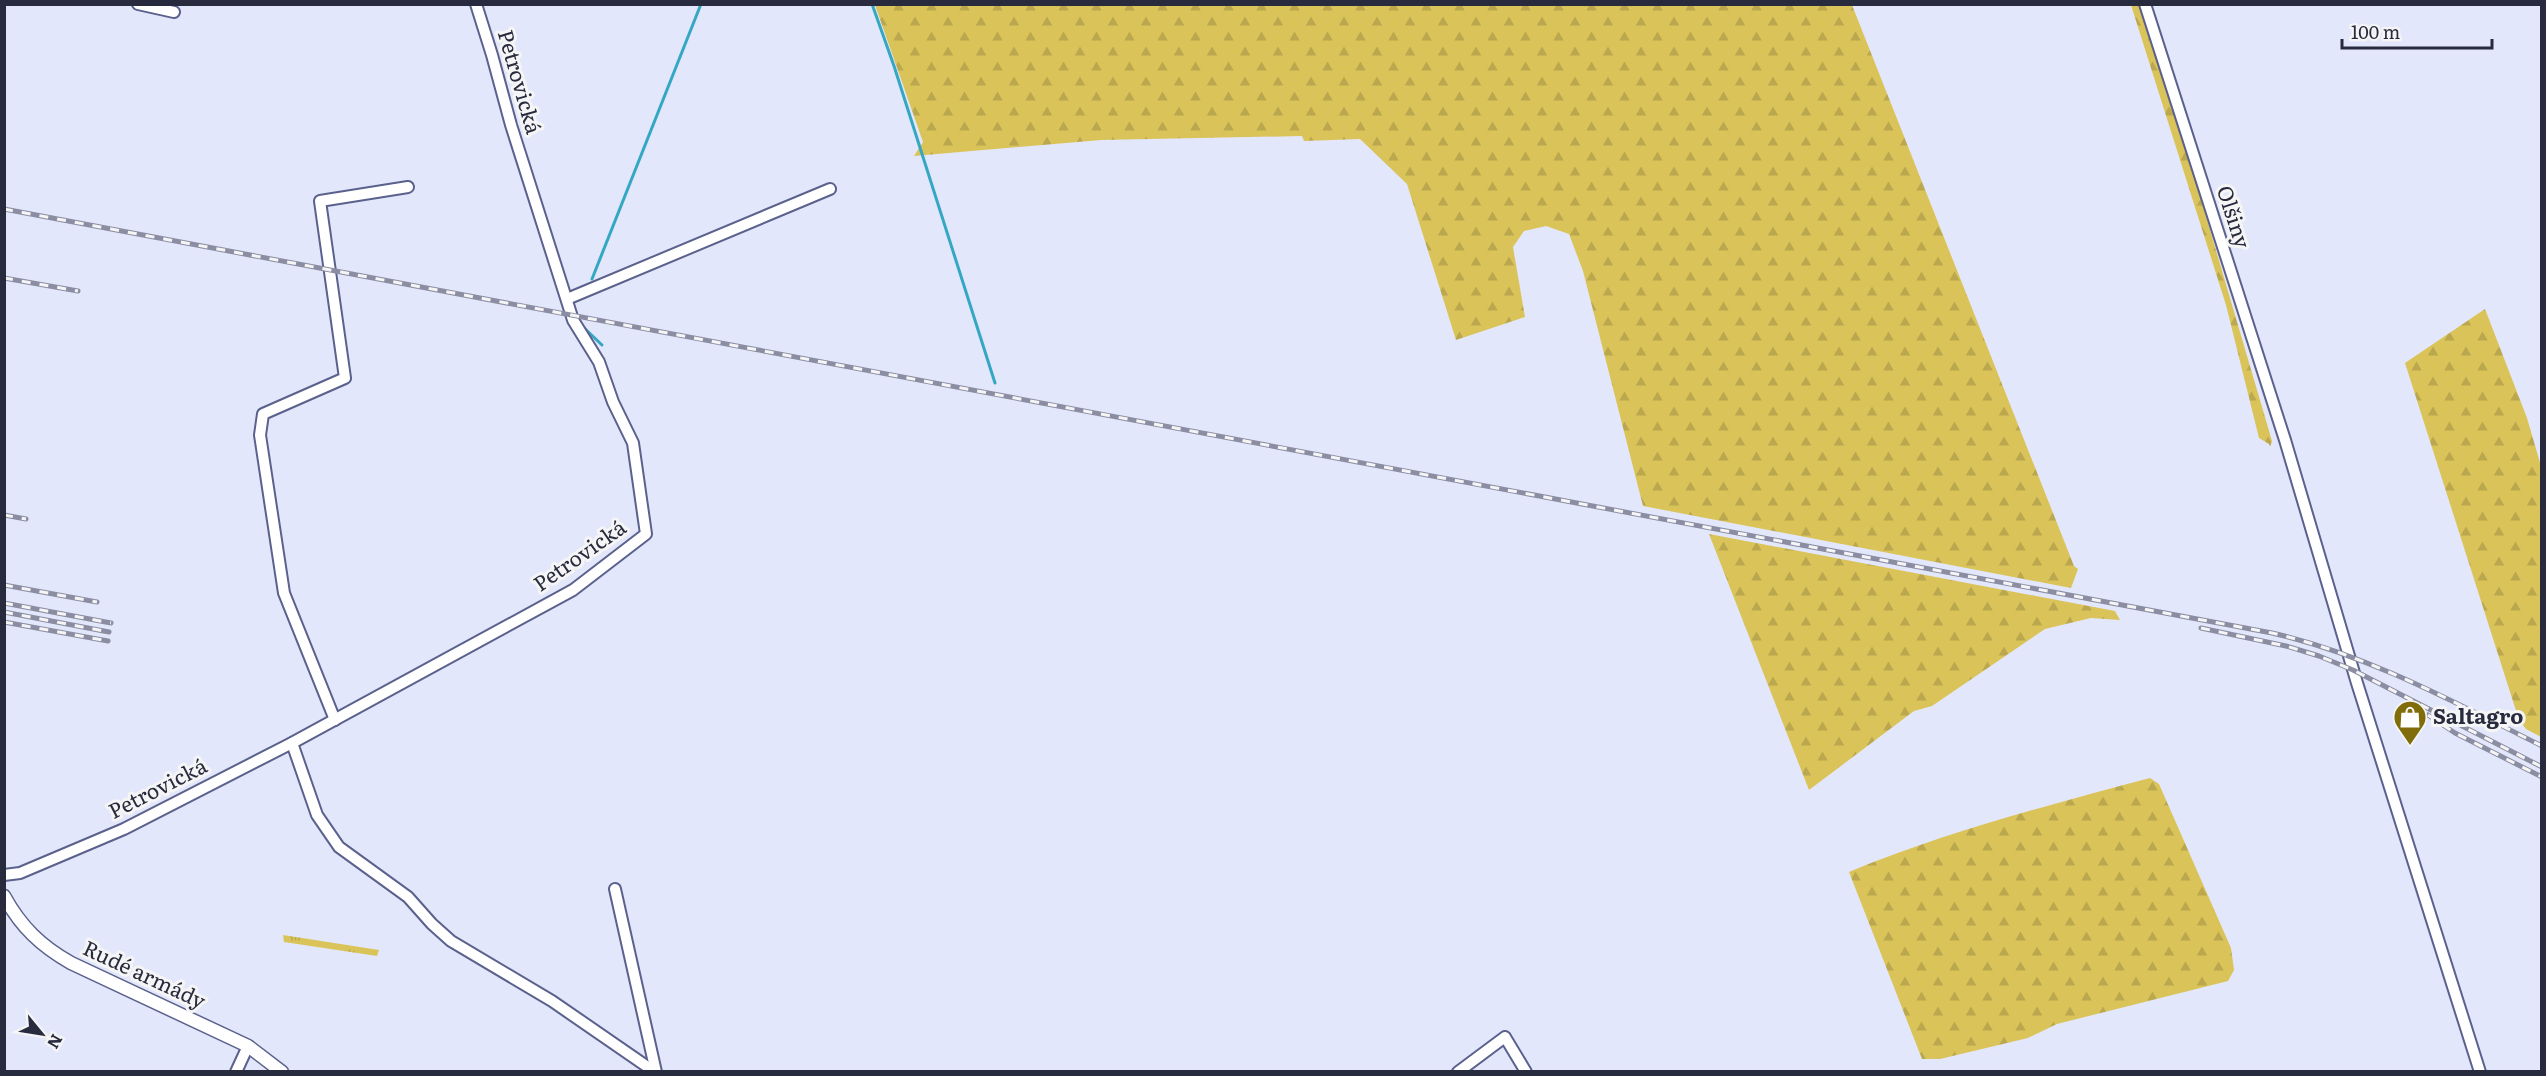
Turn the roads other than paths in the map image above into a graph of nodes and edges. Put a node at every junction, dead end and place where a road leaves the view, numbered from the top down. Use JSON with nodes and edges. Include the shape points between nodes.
{"nodes":[{"id":1,"x":138,"y":4,"type":"edge"},
{"id":2,"x":476,"y":4,"type":"edge"},
{"id":3,"x":2145,"y":4,"type":"edge"},
{"id":4,"x":174,"y":12,"type":"dead end"},
{"id":5,"x":408,"y":187,"type":"dead end"},
{"id":6,"x":830,"y":189,"type":"dead end"},
{"id":7,"x":567,"y":299,"type":"junction"},
{"id":8,"x":335,"y":720,"type":"junction"},
{"id":9,"x":292,"y":743,"type":"junction"},
{"id":10,"x":4,"y":875,"type":"edge"},
{"id":11,"x":615,"y":889,"type":"dead end"},
{"id":12,"x":4,"y":896,"type":"edge"},
{"id":13,"x":248,"y":1046,"type":"junction"},
{"id":14,"x":236,"y":1071,"type":"edge"},
{"id":15,"x":282,"y":1071,"type":"edge"},
{"id":16,"x":655,"y":1071,"type":"edge"},
{"id":17,"x":1458,"y":1071,"type":"edge"},
{"id":18,"x":1526,"y":1071,"type":"edge"},
{"id":19,"x":2480,"y":1071,"type":"edge"}],
"edges":[{"from":1,"to":4,"type":"street"},
{"from":2,"to":7,"type":"street","name":"Petrovická"},
{"from":3,"to":19,"type":"street","name":"Olšiny"},
{"from":5,"to":8,"type":"street","via":[[320,201],[345,378],[263,414],[260,435],[284,593]]},
{"from":6,"to":7,"type":"street"},
{"from":7,"to":8,"type":"street","name":"Petrovická","via":[[573,320],[599,362],[633,443],[646,534],[573,590]]},
{"from":8,"to":9,"type":"street","name":"Petrovická"},
{"from":9,"to":10,"type":"street","name":"Petrovická","via":[[124,829],[20,873]]},
{"from":9,"to":16,"type":"street","via":[[317,815],[339,847],[408,897],[452,941],[552,1001]]},
{"from":11,"to":16,"type":"street"},
{"from":12,"to":13,"type":"main road","name":"Rudé armády","via":[[28,933],[48,950]]},
{"from":13,"to":14,"type":"street"},
{"from":13,"to":15,"type":"main road","name":"Rudé armády"},
{"from":17,"to":18,"type":"street","via":[[1505,1037]]}]}
